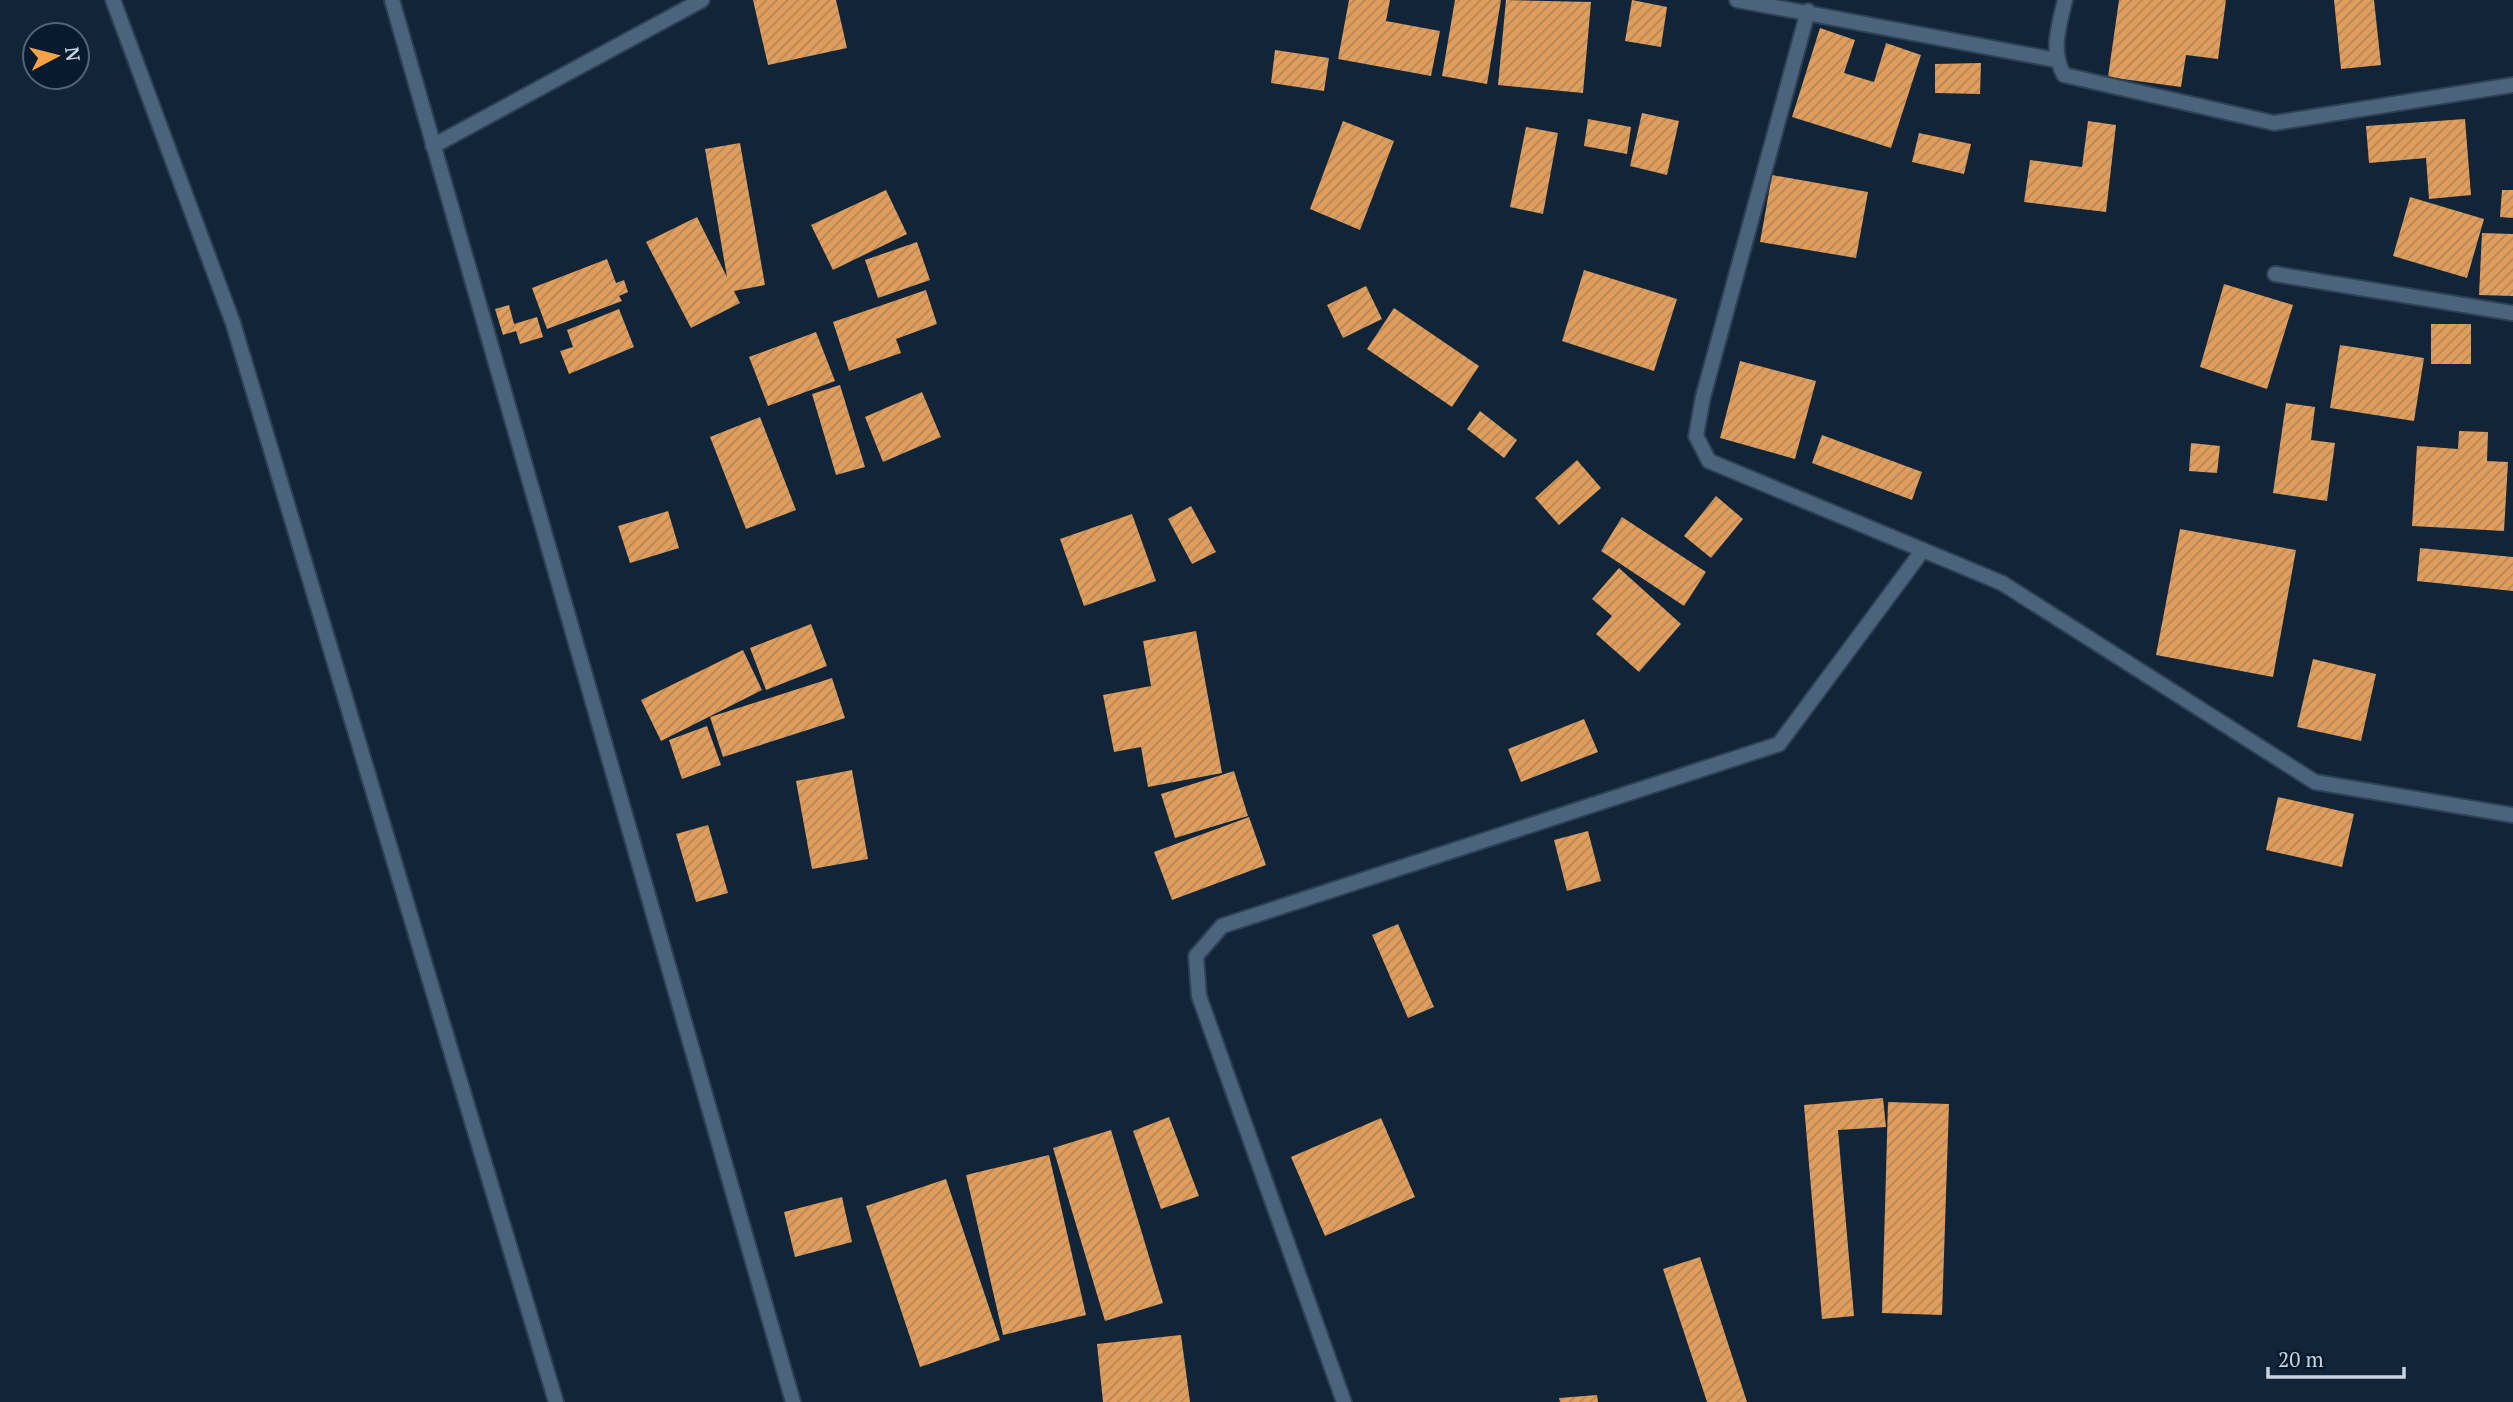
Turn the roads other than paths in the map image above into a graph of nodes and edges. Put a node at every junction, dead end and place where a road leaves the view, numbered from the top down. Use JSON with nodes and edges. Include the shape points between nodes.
{"nodes":[{"id":1,"x":113,"y":0,"type":"edge"},
{"id":2,"x":392,"y":0,"type":"edge"},
{"id":3,"x":702,"y":0,"type":"edge"},
{"id":4,"x":1737,"y":0,"type":"edge"},
{"id":5,"x":2065,"y":0,"type":"edge"},
{"id":6,"x":1808,"y":11,"type":"junction"},
{"id":7,"x":2056,"y":60,"type":"junction"},
{"id":8,"x":2513,"y":85,"type":"edge"},
{"id":9,"x":433,"y":146,"type":"junction"},
{"id":10,"x":2275,"y":274,"type":"dead end"},
{"id":11,"x":2513,"y":313,"type":"edge"},
{"id":12,"x":1923,"y":550,"type":"junction"},
{"id":13,"x":2513,"y":815,"type":"edge"},
{"id":14,"x":556,"y":1402,"type":"edge"},
{"id":15,"x":793,"y":1402,"type":"edge"},
{"id":16,"x":1344,"y":1402,"type":"edge"}],
"edges":[{"from":1,"to":14,"type":"street","via":[[233,323]]},
{"from":2,"to":9,"type":"street"},
{"from":3,"to":9,"type":"street"},
{"from":4,"to":6,"type":"street"},
{"from":5,"to":7,"type":"street"},
{"from":6,"to":7,"type":"street"},
{"from":6,"to":12,"type":"street","via":[[1696,436],[1709,461]]},
{"from":7,"to":8,"type":"street","via":[[2064,75],[2274,123]]},
{"from":9,"to":15,"type":"street"},
{"from":10,"to":11,"type":"street"},
{"from":12,"to":13,"type":"street","via":[[2001,583],[2315,782]]},
{"from":12,"to":16,"type":"street","via":[[1779,744],[1222,926],[1196,956],[1199,996]]}]}
